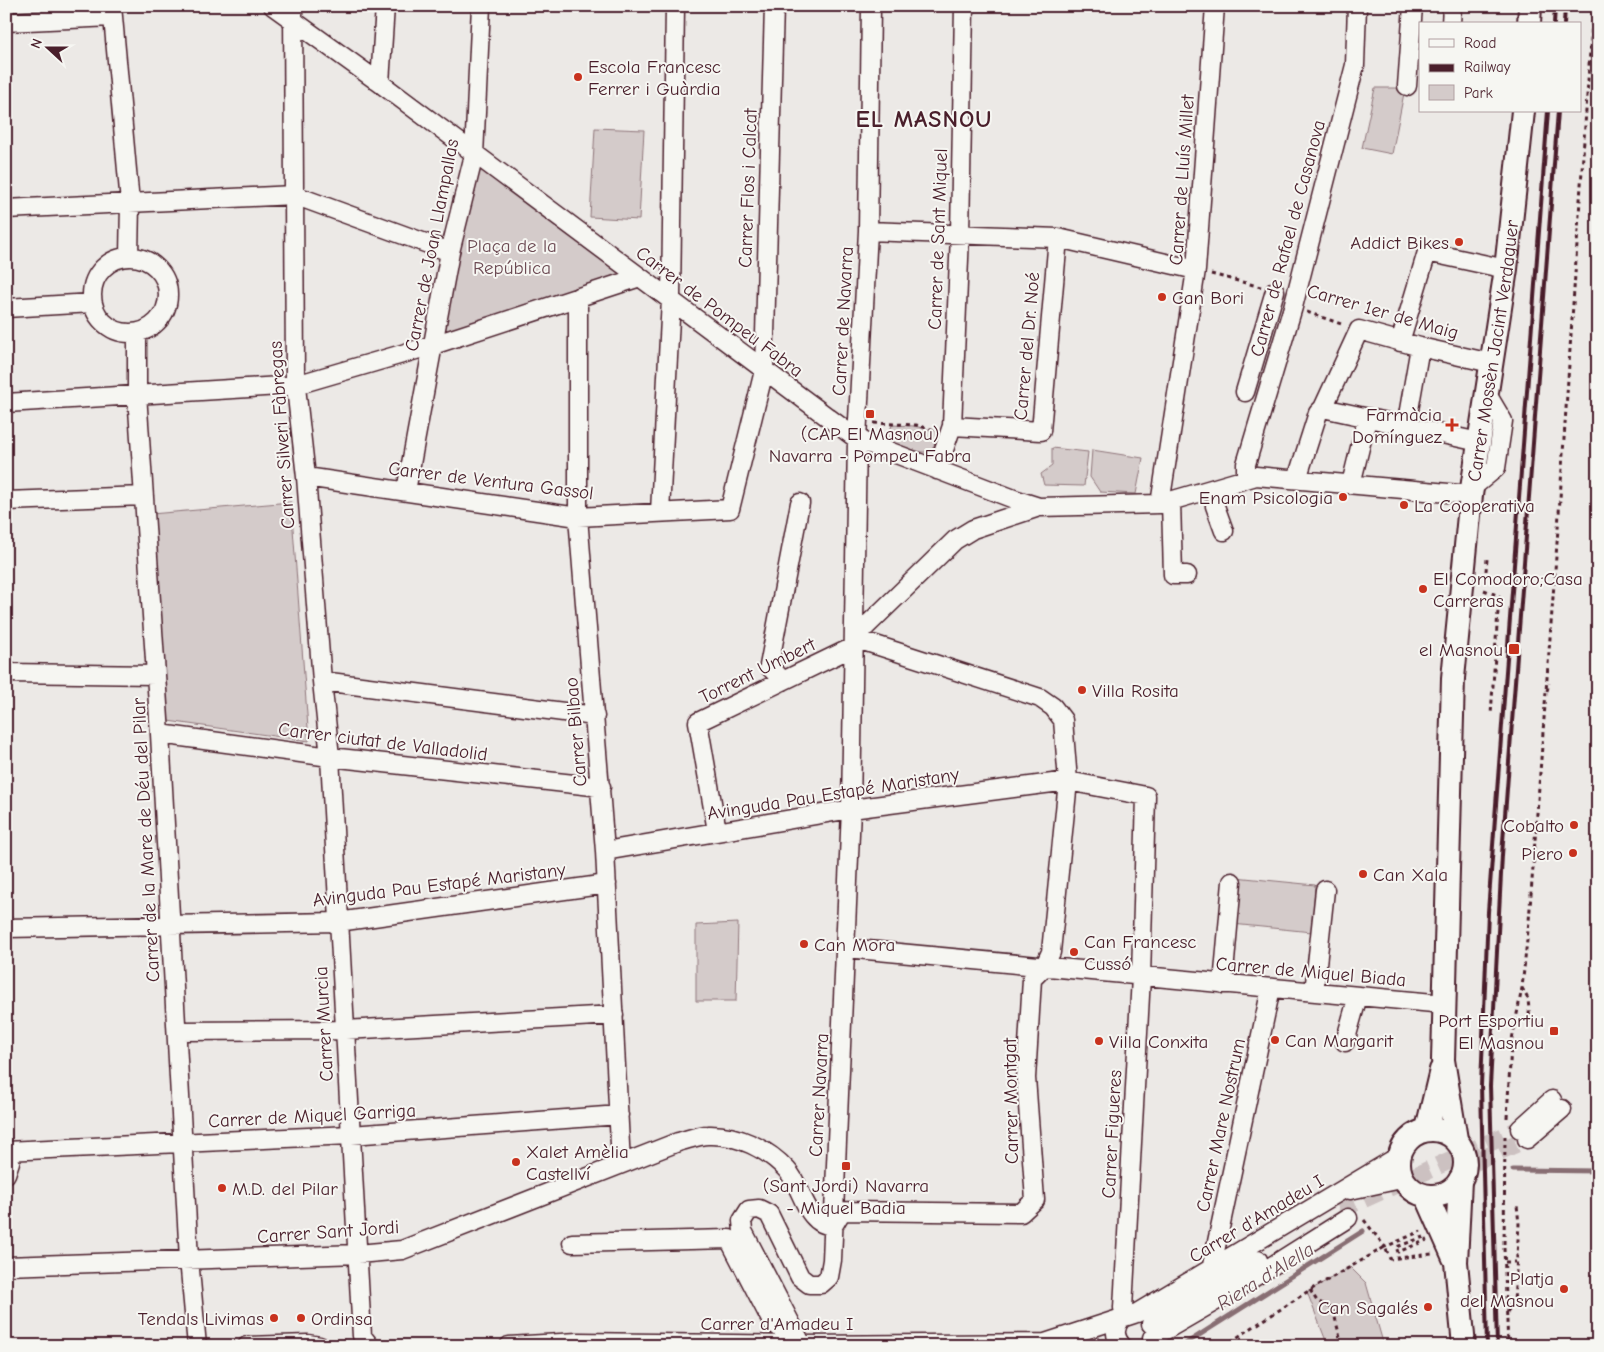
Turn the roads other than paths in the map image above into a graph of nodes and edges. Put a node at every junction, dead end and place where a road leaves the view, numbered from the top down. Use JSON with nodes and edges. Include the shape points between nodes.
{"nodes":[{"id":1,"x":273,"y":6,"type":"edge"},
{"id":2,"x":385,"y":6,"type":"edge"},
{"id":3,"x":481,"y":6,"type":"edge"},
{"id":4,"x":675,"y":6,"type":"edge"},
{"id":5,"x":774,"y":6,"type":"edge"},
{"id":6,"x":871,"y":6,"type":"edge"},
{"id":7,"x":964,"y":6,"type":"edge"},
{"id":8,"x":1215,"y":6,"type":"edge"},
{"id":9,"x":1357,"y":6,"type":"edge"},
{"id":10,"x":1413,"y":6,"type":"edge"},
{"id":11,"x":1452,"y":6,"type":"edge"},
{"id":12,"x":1530,"y":6,"type":"edge"},
{"id":13,"x":112,"y":12,"type":"edge"},
{"id":14,"x":293,"y":13,"type":"edge"},
{"id":15,"x":6,"y":22,"type":"edge"},
{"id":16,"x":1451,"y":22,"type":"edge"},
{"id":17,"x":1529,"y":22,"type":"edge"},
{"id":18,"x":380,"y":83,"type":"junction"},
{"id":19,"x":1407,"y":86,"type":"dead end"},
{"id":20,"x":1523,"y":112,"type":"edge"},
{"id":21,"x":474,"y":155,"type":"junction"},
{"id":22,"x":294,"y":195,"type":"junction"},
{"id":23,"x":130,"y":202,"type":"junction"},
{"id":24,"x":6,"y":209,"type":"edge"},
{"id":25,"x":868,"y":231,"type":"junction"},
{"id":26,"x":960,"y":234,"type":"junction"},
{"id":27,"x":1058,"y":238,"type":"junction"},
{"id":28,"x":450,"y":252,"type":"junction"},
{"id":29,"x":129,"y":256,"type":"junction"},
{"id":30,"x":1506,"y":269,"type":"junction"},
{"id":31,"x":1196,"y":270,"type":"junction"},
{"id":32,"x":640,"y":277,"type":"junction"},
{"id":33,"x":1275,"y":291,"type":"road end"},
{"id":34,"x":578,"y":297,"type":"junction"},
{"id":35,"x":671,"y":299,"type":"junction"},
{"id":36,"x":93,"y":303,"type":"junction"},
{"id":37,"x":6,"y":308,"type":"edge"},
{"id":38,"x":138,"y":333,"type":"junction"},
{"id":39,"x":1400,"y":342,"type":"junction"},
{"id":40,"x":433,"y":345,"type":"junction"},
{"id":41,"x":1420,"y":347,"type":"junction"},
{"id":42,"x":1491,"y":363,"type":"junction"},
{"id":43,"x":764,"y":371,"type":"junction"},
{"id":44,"x":296,"y":385,"type":"junction"},
{"id":45,"x":1245,"y":392,"type":"dead end"},
{"id":46,"x":138,"y":394,"type":"junction"},
{"id":47,"x":1487,"y":394,"type":"junction"},
{"id":48,"x":6,"y":403,"type":"edge"},
{"id":49,"x":1324,"y":408,"type":"junction"},
{"id":50,"x":1366,"y":423,"type":"dead end"},
{"id":51,"x":1406,"y":427,"type":"junction"},
{"id":52,"x":951,"y":430,"type":"junction"},
{"id":53,"x":858,"y":431,"type":"junction"},
{"id":54,"x":1479,"y":442,"type":"junction"},
{"id":55,"x":937,"y":470,"type":"junction"},
{"id":56,"x":1353,"y":476,"type":"dead end"},
{"id":57,"x":306,"y":477,"type":"junction"},
{"id":58,"x":1246,"y":478,"type":"junction"},
{"id":59,"x":1297,"y":479,"type":"junction"},
{"id":60,"x":406,"y":491,"type":"junction"},
{"id":61,"x":1472,"y":491,"type":"junction"},
{"id":62,"x":144,"y":496,"type":"junction"},
{"id":63,"x":6,"y":501,"type":"edge"},
{"id":64,"x":800,"y":502,"type":"dead end"},
{"id":65,"x":1166,"y":502,"type":"junction"},
{"id":66,"x":1215,"y":506,"type":"dead end"},
{"id":67,"x":1039,"y":507,"type":"junction"},
{"id":68,"x":730,"y":509,"type":"joint"},
{"id":69,"x":660,"y":512,"type":"junction"},
{"id":70,"x":578,"y":517,"type":"junction"},
{"id":71,"x":1224,"y":531,"type":"dead end"},
{"id":72,"x":1187,"y":575,"type":"dead end"},
{"id":73,"x":853,"y":643,"type":"junction"},
{"id":74,"x":6,"y":673,"type":"edge"},
{"id":75,"x":156,"y":675,"type":"junction"},
{"id":76,"x":322,"y":681,"type":"junction"},
{"id":77,"x":783,"y":681,"type":"junction"},
{"id":78,"x":596,"y":716,"type":"junction"},
{"id":79,"x":160,"y":734,"type":"junction"},
{"id":80,"x":330,"y":757,"type":"junction"},
{"id":81,"x":1068,"y":781,"type":"junction"},
{"id":82,"x":601,"y":787,"type":"junction"},
{"id":83,"x":851,"y":809,"type":"junction"},
{"id":84,"x":717,"y":831,"type":"junction"},
{"id":85,"x":605,"y":851,"type":"junction"},
{"id":86,"x":1232,"y":882,"type":"dead end"},
{"id":87,"x":607,"y":884,"type":"junction"},
{"id":88,"x":1325,"y":890,"type":"dead end"},
{"id":89,"x":338,"y":922,"type":"junction"},
{"id":90,"x":170,"y":924,"type":"junction"},
{"id":91,"x":6,"y":928,"type":"edge"},
{"id":92,"x":846,"y":948,"type":"junction"},
{"id":93,"x":1044,"y":967,"type":"junction"},
{"id":94,"x":1141,"y":977,"type":"junction"},
{"id":95,"x":1223,"y":984,"type":"junction"},
{"id":96,"x":1270,"y":988,"type":"junction"},
{"id":97,"x":1314,"y":992,"type":"junction"},
{"id":98,"x":1358,"y":996,"type":"junction"},
{"id":99,"x":1444,"y":1004,"type":"junction"},
{"id":100,"x":614,"y":1015,"type":"junction"},
{"id":101,"x":345,"y":1030,"type":"junction"},
{"id":102,"x":178,"y":1031,"type":"junction"},
{"id":103,"x":1345,"y":1042,"type":"dead end"},
{"id":104,"x":1443,"y":1060,"type":"junction"},
{"id":105,"x":1557,"y":1105,"type":"dead end"},
{"id":106,"x":619,"y":1115,"type":"junction"},
{"id":107,"x":1427,"y":1129,"type":"junction"},
{"id":108,"x":1515,"y":1132,"type":"tunnel mouth"},
{"id":109,"x":351,"y":1135,"type":"junction"},
{"id":110,"x":1456,"y":1140,"type":"junction"},
{"id":111,"x":185,"y":1143,"type":"junction"},
{"id":112,"x":7,"y":1151,"type":"edge"},
{"id":113,"x":1399,"y":1156,"type":"junction"},
{"id":114,"x":621,"y":1164,"type":"junction"},
{"id":115,"x":6,"y":1174,"type":"edge"},
{"id":116,"x":1401,"y":1179,"type":"junction"},
{"id":117,"x":1460,"y":1180,"type":"junction"},
{"id":118,"x":1342,"y":1192,"type":"junction"},
{"id":119,"x":1428,"y":1197,"type":"junction"},
{"id":120,"x":1344,"y":1214,"type":"tunnel mouth"},
{"id":121,"x":836,"y":1216,"type":"junction"},
{"id":122,"x":572,"y":1243,"type":"dead end"},
{"id":123,"x":358,"y":1254,"type":"junction"},
{"id":124,"x":1448,"y":1258,"type":"junction"},
{"id":125,"x":189,"y":1259,"type":"junction"},
{"id":126,"x":6,"y":1266,"type":"edge"},
{"id":127,"x":1211,"y":1270,"type":"junction"},
{"id":128,"x":1140,"y":1325,"type":"edge"},
{"id":129,"x":313,"y":1345,"type":"edge"},
{"id":130,"x":802,"y":1345,"type":"edge"},
{"id":131,"x":1051,"y":1345,"type":"edge"},
{"id":132,"x":197,"y":1346,"type":"edge"},
{"id":133,"x":247,"y":1346,"type":"edge"},
{"id":134,"x":370,"y":1346,"type":"edge"},
{"id":135,"x":509,"y":1346,"type":"edge"},
{"id":136,"x":1122,"y":1346,"type":"edge"},
{"id":137,"x":1464,"y":1346,"type":"edge"}],
"edges":[{"from":1,"to":14,"type":"street","name":"Carrer de Pompeu Fabra"},
{"from":2,"to":18,"type":"street"},
{"from":3,"to":21,"type":"street","name":"Carrer de Joan Llampallas"},
{"from":4,"to":35,"type":"street"},
{"from":5,"to":43,"type":"street","name":"Carrer Flos i Calcat"},
{"from":6,"to":25,"type":"street","name":"Carrer de Navarra"},
{"from":7,"to":26,"type":"street","name":"Carrer de Sant Miquel"},
{"from":8,"to":31,"type":"street","name":"Carrer de Lluís Millet"},
{"from":9,"to":58,"type":"street","name":"Carrer de Rafael de Casanova","via":[[1355,65],[1293,307],[1246,464]]},
{"from":10,"to":19,"type":"street"},
{"from":11,"to":16,"type":"street"},
{"from":12,"to":17,"type":"main road"},
{"from":13,"to":15,"type":"street"},
{"from":13,"to":23,"type":"street"},
{"from":14,"to":18,"type":"street","name":"Carrer de Pompeu Fabra"},
{"from":14,"to":22,"type":"street","name":"Carrer Silveri Fàbregas"},
{"from":18,"to":21,"type":"street","name":"Carrer de Pompeu Fabra"},
{"from":20,"to":30,"type":"main road","name":"Carrer Mossèn Jacint Verdaguer"},
{"from":21,"to":28,"type":"street","name":"Carrer de Joan Llampallas"},
{"from":21,"to":32,"type":"street","name":"Carrer de Pompeu Fabra"},
{"from":22,"to":23,"type":"street"},
{"from":22,"to":28,"type":"street"},
{"from":22,"to":44,"type":"street","name":"Carrer Silveri Fàbregas"},
{"from":23,"to":24,"type":"street"},
{"from":23,"to":29,"type":"street"},
{"from":25,"to":26,"type":"street"},
{"from":25,"to":53,"type":"street","name":"Carrer de Navarra"},
{"from":26,"to":27,"type":"street"},
{"from":26,"to":52,"type":"street","name":"Carrer de Sant Miquel"},
{"from":27,"to":31,"type":"street"},
{"from":27,"to":52,"type":"street","name":"Carrer del Dr. Noé","via":[[1041,431]]},
{"from":28,"to":40,"type":"street","name":"Carrer de Joan Llampallas"},
{"from":29,"to":36,"type":"street","via":[[116,259],[100,272],[92,290]]},
{"from":29,"to":38,"type":"street","via":[[148,260],[158,269],[168,293],[165,311],[157,322]]},
{"from":30,"to":39,"type":"street","via":[[1427,252]]},
{"from":30,"to":42,"type":"main road","name":"Carrer Mossèn Jacint Verdaguer"},
{"from":31,"to":65,"type":"street","name":"Carrer de Lluís Millet"},
{"from":32,"to":34,"type":"street"},
{"from":32,"to":35,"type":"street","name":"Carrer de Pompeu Fabra"},
{"from":33,"to":45,"type":"street"},
{"from":34,"to":40,"type":"street"},
{"from":34,"to":70,"type":"street","name":"Carrer Bilbao"},
{"from":35,"to":43,"type":"street","name":"Carrer de Pompeu Fabra"},
{"from":35,"to":69,"type":"street"},
{"from":36,"to":37,"type":"street"},
{"from":36,"to":38,"type":"street","via":[[103,322],[114,330]]},
{"from":38,"to":46,"type":"street","name":"Carrer de la Mare de Déu del Pilar"},
{"from":39,"to":41,"type":"street","name":"Carrer 1er de Maig"},
{"from":39,"to":49,"type":"street","name":"Carrer 1er de Maig","via":[[1359,330]]},
{"from":40,"to":44,"type":"street"},
{"from":40,"to":60,"type":"street","name":"Carrer de Joan Llampallas"},
{"from":41,"to":42,"type":"street","name":"Carrer 1er de Maig"},
{"from":41,"to":51,"type":"street"},
{"from":42,"to":47,"type":"main road","name":"Carrer Mossèn Jacint Verdaguer"},
{"from":43,"to":53,"type":"street","name":"Carrer de Pompeu Fabra"},
{"from":43,"to":68,"type":"street","name":"Carrer Flos i Calcat"},
{"from":44,"to":46,"type":"street"},
{"from":44,"to":57,"type":"street","name":"Carrer Silveri Fàbregas"},
{"from":46,"to":48,"type":"street"},
{"from":46,"to":62,"type":"street","name":"Carrer de la Mare de Déu del Pilar"},
{"from":47,"to":54,"type":"main road","name":"Carrer Mossèn Jacint Verdaguer"},
{"from":47,"to":61,"type":"street","via":[[1503,421],[1497,462],[1496,468]]},
{"from":49,"to":51,"type":"street"},
{"from":49,"to":59,"type":"street","via":[[1318,413]]},
{"from":50,"to":56,"type":"street"},
{"from":51,"to":54,"type":"street"},
{"from":52,"to":55,"type":"street","name":"Carrer de Sant Miquel"},
{"from":53,"to":55,"type":"street","name":"Carrer de Pompeu Fabra"},
{"from":53,"to":73,"type":"street","name":"Carrer de Navarra"},
{"from":54,"to":61,"type":"main road","name":"Carrer Mossèn Jacint Verdaguer"},
{"from":55,"to":67,"type":"street","name":"Carrer de Pompeu Fabra"},
{"from":57,"to":60,"type":"street","name":"Carrer de Ventura Gassol"},
{"from":57,"to":76,"type":"street","name":"Carrer Silveri Fàbregas"},
{"from":58,"to":59,"type":"street"},
{"from":58,"to":65,"type":"street"},
{"from":59,"to":61,"type":"street"},
{"from":60,"to":70,"type":"street","name":"Carrer de Ventura Gassol"},
{"from":61,"to":99,"type":"main road","name":"Carrer Mossèn Jacint Verdaguer","via":[[1453,678]]},
{"from":62,"to":63,"type":"street"},
{"from":62,"to":75,"type":"street","name":"Carrer de la Mare de Déu del Pilar"},
{"from":64,"to":77,"type":"street","via":[[769,666]]},
{"from":65,"to":67,"type":"street"},
{"from":65,"to":72,"type":"street","name":"Carrer de Lluís Millet","via":[[1173,575]]},
{"from":66,"to":71,"type":"street"},
{"from":67,"to":73,"type":"street","name":"Torrent Umbert","via":[[973,529],[955,540]]},
{"from":68,"to":69,"type":"street","name":"Carrer de Ventura Gassol"},
{"from":69,"to":70,"type":"street","name":"Carrer de Ventura Gassol"},
{"from":70,"to":78,"type":"street","name":"Carrer Bilbao"},
{"from":73,"to":77,"type":"street","name":"Torrent Umbert"},
{"from":73,"to":81,"type":"street","name":"Carrer Montgat","via":[[1040,698],[1063,720]]},
{"from":73,"to":83,"type":"street","name":"Carrer Navarra"},
{"from":74,"to":75,"type":"street"},
{"from":75,"to":79,"type":"street","name":"Carrer de la Mare de Déu del Pilar"},
{"from":76,"to":78,"type":"street"},
{"from":76,"to":80,"type":"street","name":"Carrer Silveri Fàbregas"},
{"from":77,"to":84,"type":"street","name":"Torrent Umbert","via":[[698,722]]},
{"from":78,"to":82,"type":"street","name":"Carrer Bilbao"},
{"from":79,"to":80,"type":"street","name":"Carrer ciutat de Valladolid"},
{"from":79,"to":90,"type":"street","name":"Carrer de la Mare de Déu del Pilar"},
{"from":80,"to":82,"type":"street","name":"Carrer ciutat de Valladolid"},
{"from":80,"to":89,"type":"street","name":"Carrer Murcia"},
{"from":81,"to":83,"type":"street","name":"Avinguda Pau Estapé Maristany"},
{"from":81,"to":93,"type":"street","name":"Carrer Montgat","via":[[1051,952]]},
{"from":81,"to":94,"type":"street","name":"Carrer Figueres","via":[[1146,796]]},
{"from":82,"to":85,"type":"street","name":"Carrer Bilbao"},
{"from":83,"to":84,"type":"street","name":"Avinguda Pau Estapé Maristany"},
{"from":83,"to":92,"type":"street","name":"Carrer Navarra"},
{"from":84,"to":85,"type":"street","name":"Avinguda Pau Estapé Maristany"},
{"from":85,"to":87,"type":"street","name":"Carrer Bilbao"},
{"from":86,"to":95,"type":"street"},
{"from":87,"to":89,"type":"street","name":"Avinguda Pau Estapé Maristany"},
{"from":87,"to":100,"type":"street","name":"Carrer Bilbao"},
{"from":88,"to":97,"type":"street"},
{"from":89,"to":90,"type":"street","name":"Avinguda Pau Estapé Maristany"},
{"from":89,"to":101,"type":"street","name":"Carrer Murcia"},
{"from":90,"to":91,"type":"street","name":"Avinguda Pau Estapé Maristany"},
{"from":90,"to":102,"type":"street","name":"Carrer de la Mare de Déu del Pilar"},
{"from":92,"to":93,"type":"street","name":"Carrer de Miquel Biada"},
{"from":92,"to":121,"type":"street","name":"Carrer Navarra"},
{"from":93,"to":94,"type":"street","name":"Carrer de Miquel Biada"},
{"from":93,"to":121,"type":"street","name":"Carrer Montgat","via":[[1032,979],[1026,1078],[1035,1200],[1021,1213]]},
{"from":94,"to":95,"type":"street","name":"Carrer de Miquel Biada"},
{"from":94,"to":128,"type":"street","name":"Carrer Figueres","via":[[1124,1308]]},
{"from":95,"to":96,"type":"street","name":"Carrer de Miquel Biada"},
{"from":96,"to":97,"type":"street","name":"Carrer de Miquel Biada"},
{"from":96,"to":127,"type":"street","name":"Carrer Mare Nostrum"},
{"from":97,"to":98,"type":"street","name":"Carrer de Miquel Biada"},
{"from":98,"to":99,"type":"street","name":"Carrer de Miquel Biada"},
{"from":98,"to":103,"type":"street"},
{"from":99,"to":104,"type":"main road","name":"Carrer Mossèn Jacint Verdaguer"},
{"from":100,"to":101,"type":"street"},
{"from":100,"to":106,"type":"street","name":"Carrer Bilbao"},
{"from":101,"to":102,"type":"street"},
{"from":101,"to":109,"type":"street","name":"Carrer Murcia"},
{"from":102,"to":111,"type":"street","name":"Carrer de la Mare de Déu del Pilar"},
{"from":104,"to":107,"type":"main road"},
{"from":104,"to":110,"type":"main road"},
{"from":105,"to":108,"type":"street"},
{"from":106,"to":109,"type":"street","name":"Carrer de Miquel Garriga"},
{"from":106,"to":114,"type":"street","name":"Carrer Bilbao"},
{"from":107,"to":110,"type":"main road","via":[[1448,1133]]},
{"from":107,"to":113,"type":"main road","via":[[1414,1134],[1403,1144]]},
{"from":109,"to":111,"type":"street","name":"Carrer de Miquel Garriga"},
{"from":109,"to":123,"type":"street","name":"Carrer Murcia"},
{"from":110,"to":117,"type":"main road","via":[[1465,1159]]},
{"from":111,"to":112,"type":"street","name":"Carrer de Miquel Garriga"},
{"from":111,"to":125,"type":"street","name":"Carrer de la Mare de Déu del Pilar"},
{"from":112,"to":115,"type":"street","via":[[10,1162]]},
{"from":113,"to":116,"type":"main road"},
{"from":113,"to":118,"type":"street","name":"Carrer d'Amadeu I"},
{"from":114,"to":121,"type":"street","name":"Carrer Sant Jordi","via":[[678,1142],[708,1135],[738,1140],[766,1151],[788,1171],[814,1218],[822,1226]]},
{"from":114,"to":123,"type":"street","name":"Carrer Sant Jordi","via":[[402,1250]]},
{"from":116,"to":118,"type":"street","name":"Carrer d'Amadeu I"},
{"from":116,"to":119,"type":"main road","via":[[1414,1191]]},
{"from":117,"to":119,"type":"main road","via":[[1447,1192]]},
{"from":117,"to":124,"type":"main road"},
{"from":118,"to":127,"type":"street","name":"Carrer d'Amadeu I"},
{"from":119,"to":124,"type":"main road"},
{"from":120,"to":128,"type":"street","via":[[1221,1298]]},
{"from":121,"to":130,"type":"street","name":"Carrer Navarra","via":[[829,1277],[821,1284],[809,1284],[800,1277],[769,1214],[759,1209],[749,1210],[742,1220],[743,1231]]},
{"from":122,"to":130,"type":"street","via":[[729,1239],[772,1322]]},
{"from":123,"to":125,"type":"street","name":"Carrer Sant Jordi"},
{"from":123,"to":134,"type":"street","name":"Carrer Murcia","via":[[362,1336]]},
{"from":124,"to":137,"type":"main road"},
{"from":125,"to":126,"type":"street","name":"Carrer Sant Jordi"},
{"from":125,"to":132,"type":"street","name":"Carrer de la Mare de Déu del Pilar"},
{"from":127,"to":128,"type":"street","name":"Carrer d'Amadeu I","via":[[1192,1281]]},
{"from":128,"to":131,"type":"street","name":"Carrer d'Amadeu I"},
{"from":128,"to":136,"type":"street","via":[[1115,1330]]},
{"from":129,"to":133,"type":"street"},
{"from":130,"to":131,"type":"street","name":"Carrer d'Amadeu I"},
{"from":130,"to":135,"type":"street","name":"Carrer d'Amadeu I","via":[[578,1342]]}]}
